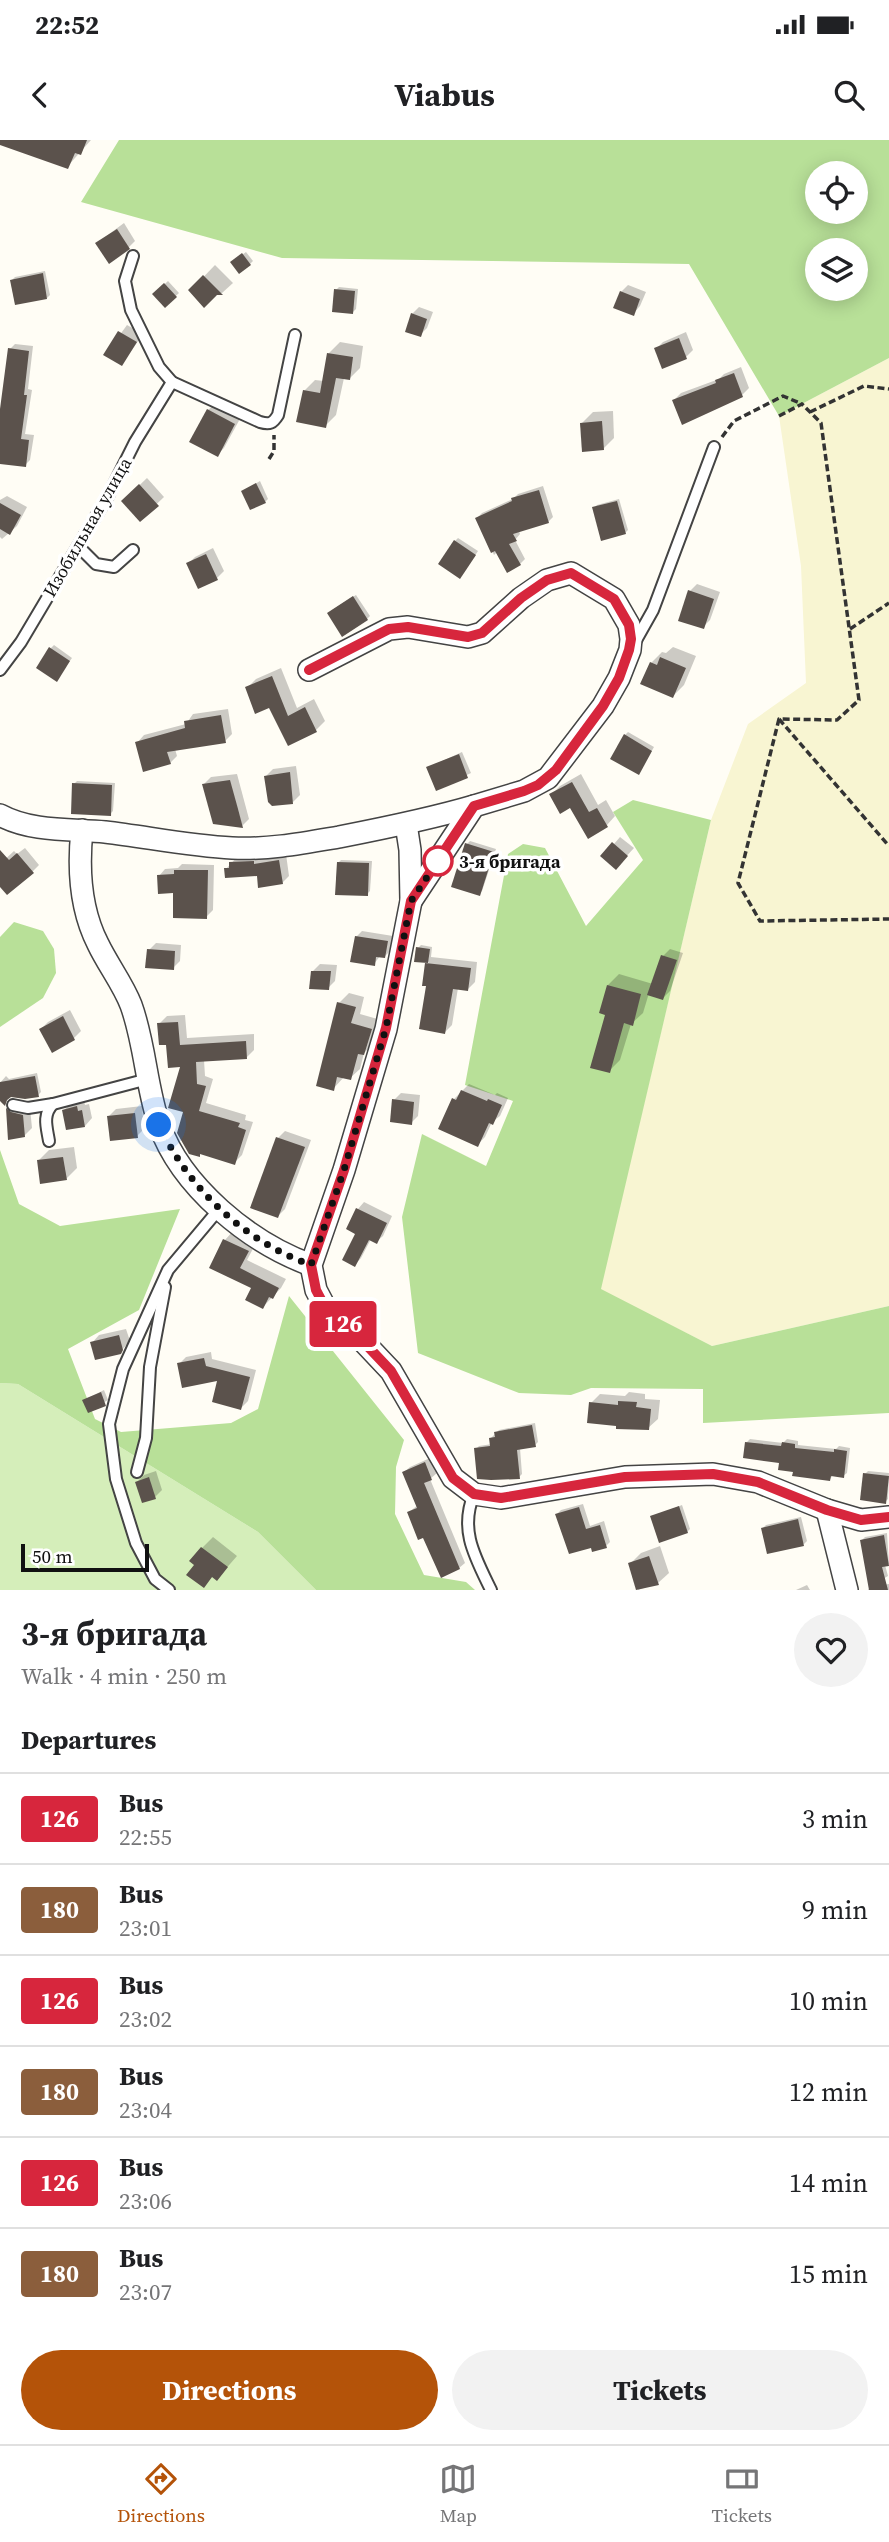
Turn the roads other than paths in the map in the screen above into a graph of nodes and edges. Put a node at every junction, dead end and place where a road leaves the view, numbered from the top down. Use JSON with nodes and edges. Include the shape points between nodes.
{"nodes":[{"id":1,"x":133,"y":256,"type":"dead end"},
{"id":2,"x":295,"y":335,"type":"dead end"},
{"id":3,"x":172,"y":383,"type":"junction"},
{"id":4,"x":715,"y":447,"type":"road end"},
{"id":5,"x":78,"y":546,"type":"junction"},
{"id":6,"x":133,"y":550,"type":"dead end"},
{"id":7,"x":629,"y":650,"type":"junction"},
{"id":8,"x":0,"y":670,"type":"edge"},
{"id":9,"x":309,"y":670,"type":"dead end"},
{"id":10,"x":474,"y":806,"type":"junction"},
{"id":11,"x":0,"y":815,"type":"edge"},
{"id":12,"x":406,"y":824,"type":"junction"},
{"id":13,"x":82,"y":830,"type":"junction"},
{"id":14,"x":411,"y":901,"type":"junction"},
{"id":15,"x":148,"y":1079,"type":"junction"},
{"id":16,"x":53,"y":1104,"type":"junction"},
{"id":17,"x":13,"y":1105,"type":"dead end"},
{"id":18,"x":49,"y":1141,"type":"dead end"},
{"id":19,"x":220,"y":1208,"type":"junction"},
{"id":20,"x":311,"y":1265,"type":"junction"},
{"id":21,"x":168,"y":1270,"type":"junction"},
{"id":22,"x":137,"y":1472,"type":"dead end"},
{"id":23,"x":474,"y":1494,"type":"junction"},
{"id":24,"x":827,"y":1510,"type":"junction"},
{"id":25,"x":889,"y":1517,"type":"edge"},
{"id":26,"x":169,"y":1590,"type":"edge"},
{"id":27,"x":491,"y":1590,"type":"edge"},
{"id":28,"x":847,"y":1590,"type":"edge"}],
"edges":[{"from":1,"to":3,"type":"lane","via":[[125,281],[131,310],[146,344]]},
{"from":2,"to":3,"type":"lane","via":[[273,422],[260,422]]},
{"from":3,"to":5,"type":"lane","name":"Изобильная улица"},
{"from":4,"to":7,"type":"lane","via":[[653,610]]},
{"from":5,"to":6,"type":"lane","via":[[96,564],[114,568]]},
{"from":5,"to":8,"type":"lane","name":"Изобильная улица"},
{"from":7,"to":9,"type":"street","via":[[629,625],[614,599],[571,573],[547,580],[482,633],[468,637],[408,627],[389,629]]},
{"from":7,"to":10,"type":"street","via":[[603,706],[556,770],[538,785]]},
{"from":10,"to":12,"type":"street"},
{"from":10,"to":14,"type":"street"},
{"from":11,"to":13,"type":"street","via":[[39,827]]},
{"from":12,"to":13,"type":"street","via":[[269,848]]},
{"from":12,"to":14,"type":"street"},
{"from":13,"to":15,"type":"street","via":[[79,854],[88,918],[131,1006]]},
{"from":14,"to":20,"type":"street","via":[[386,1028]]},
{"from":15,"to":16,"type":"lane"},
{"from":15,"to":19,"type":"street","via":[[170,1148],[182,1168]]},
{"from":16,"to":17,"type":"lane"},
{"from":16,"to":18,"type":"lane","via":[[46,1120]]},
{"from":19,"to":20,"type":"street","via":[[263,1242]]},
{"from":19,"to":21,"type":"lane"},
{"from":20,"to":23,"type":"street","via":[[326,1309],[391,1371],[453,1478]]},
{"from":21,"to":22,"type":"lane","via":[[150,1367],[146,1438]]},
{"from":21,"to":26,"type":"lane","via":[[123,1369],[109,1424],[116,1479],[136,1543],[155,1579]]},
{"from":23,"to":24,"type":"street","via":[[501,1498],[625,1477],[713,1474],[768,1485]]},
{"from":23,"to":27,"type":"lane","via":[[466,1520],[468,1537]]},
{"from":24,"to":25,"type":"street","via":[[861,1520]]},
{"from":24,"to":28,"type":"street"}]}
